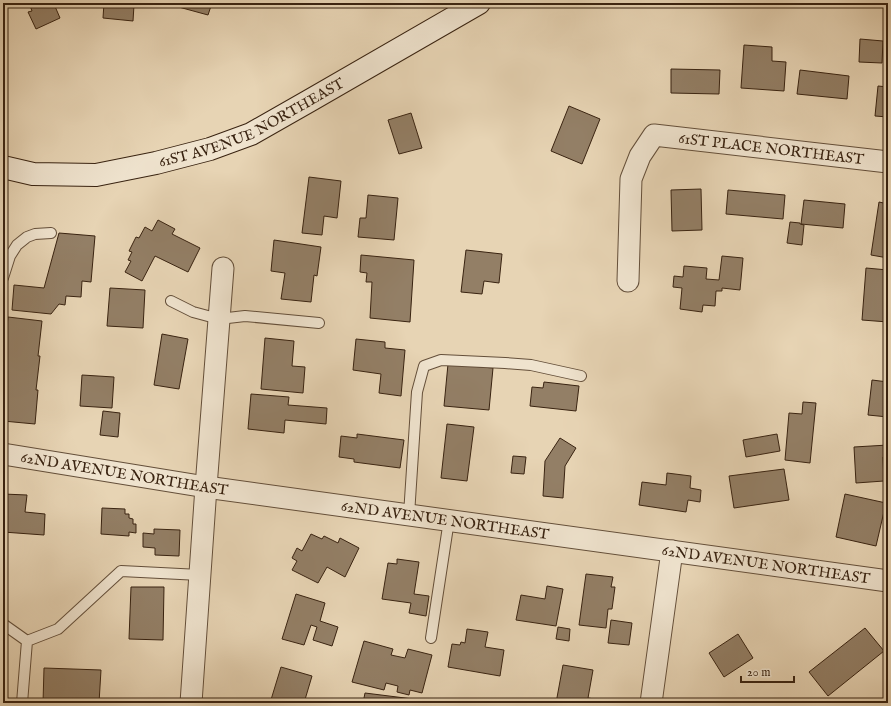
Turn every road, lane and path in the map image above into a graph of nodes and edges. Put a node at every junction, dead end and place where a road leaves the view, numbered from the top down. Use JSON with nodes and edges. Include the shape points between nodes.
{"nodes":[{"id":1,"x":479,"y":3,"type":"edge"},
{"id":2,"x":888,"y":162,"type":"edge"},
{"id":3,"x":3,"y":167,"type":"edge"},
{"id":4,"x":51,"y":233,"type":"dead end"},
{"id":5,"x":223,"y":268,"type":"dead end"},
{"id":6,"x":3,"y":278,"type":"edge"},
{"id":7,"x":628,"y":281,"type":"dead end"},
{"id":8,"x":171,"y":301,"type":"dead end"},
{"id":9,"x":219,"y":319,"type":"junction"},
{"id":10,"x":319,"y":323,"type":"dead end"},
{"id":11,"x":581,"y":376,"type":"dead end"},
{"id":12,"x":3,"y":454,"type":"edge"},
{"id":13,"x":206,"y":486,"type":"junction"},
{"id":14,"x":408,"y":515,"type":"junction"},
{"id":15,"x":449,"y":520,"type":"junction"},
{"id":16,"x":672,"y":551,"type":"junction"},
{"id":17,"x":200,"y":575,"type":"junction"},
{"id":18,"x":888,"y":581,"type":"edge"},
{"id":19,"x":3,"y":624,"type":"edge"},
{"id":20,"x":431,"y":638,"type":"dead end"},
{"id":21,"x":28,"y":641,"type":"junction"},
{"id":22,"x":22,"y":703,"type":"edge"},
{"id":23,"x":191,"y":703,"type":"edge"},
{"id":24,"x":651,"y":703,"type":"edge"}],
"edges":[{"from":1,"to":3,"type":"main road","name":"61ST AVENUE NORTHEAST","via":[[251,134],[210,149],[96,175],[33,174]]},
{"from":2,"to":7,"type":"street","name":"61ST PLACE NORTHEAST","via":[[654,135],[640,156],[631,179]]},
{"from":4,"to":6,"type":"lane","via":[[35,234],[17,245],[10,256]]},
{"from":5,"to":9,"type":"street"},
{"from":8,"to":9,"type":"lane","via":[[193,312]]},
{"from":9,"to":10,"type":"lane","via":[[245,316]]},
{"from":9,"to":13,"type":"street"},
{"from":11,"to":14,"type":"lane","via":[[531,365],[505,363],[441,360],[424,366],[417,392]]},
{"from":12,"to":13,"type":"street","name":"62ND AVENUE NORTHEAST"},
{"from":13,"to":14,"type":"street","name":"62ND AVENUE NORTHEAST"},
{"from":13,"to":17,"type":"street"},
{"from":14,"to":15,"type":"street","name":"62ND AVENUE NORTHEAST"},
{"from":15,"to":16,"type":"street","name":"62ND AVENUE NORTHEAST"},
{"from":15,"to":20,"type":"lane"},
{"from":16,"to":18,"type":"street","name":"62ND AVENUE NORTHEAST"},
{"from":16,"to":24,"type":"street"},
{"from":17,"to":21,"type":"lane","via":[[121,571],[58,629]]},
{"from":17,"to":23,"type":"street"},
{"from":19,"to":21,"type":"lane"},
{"from":21,"to":22,"type":"lane"}]}
